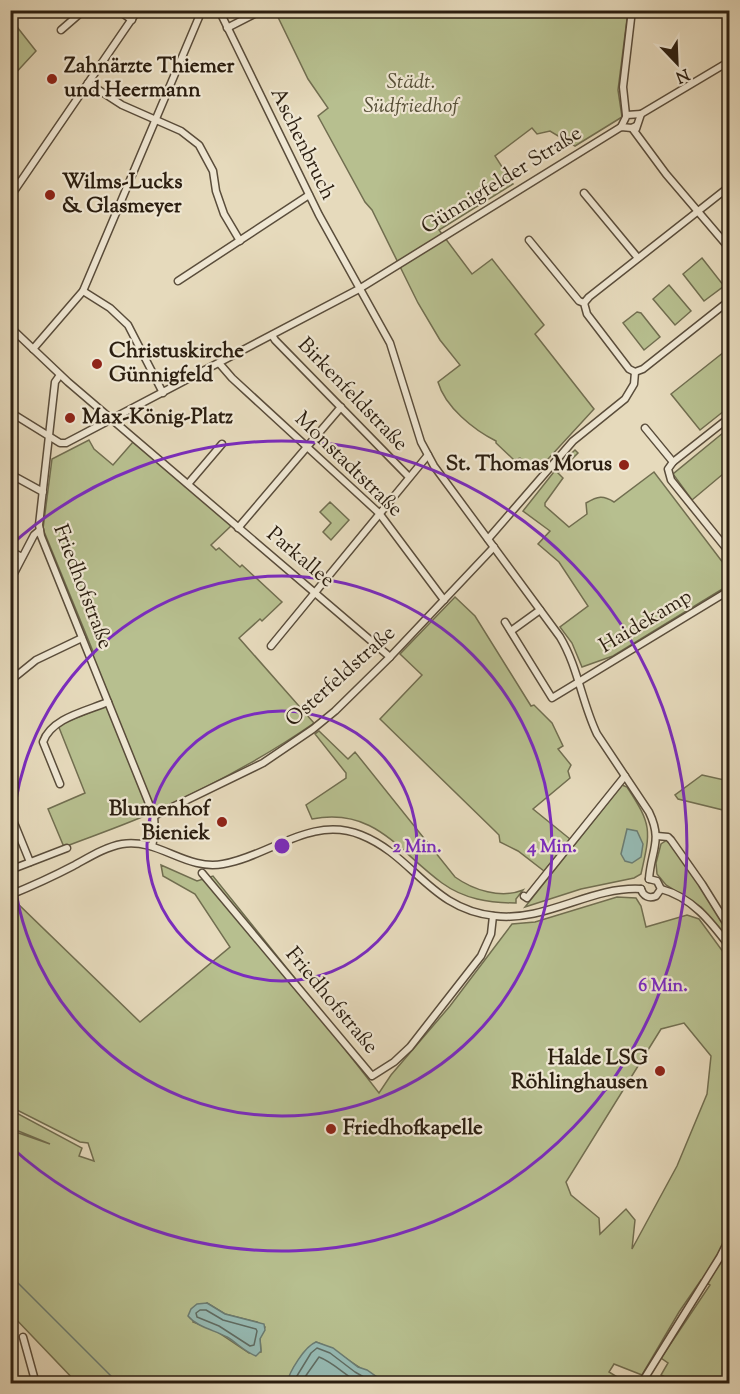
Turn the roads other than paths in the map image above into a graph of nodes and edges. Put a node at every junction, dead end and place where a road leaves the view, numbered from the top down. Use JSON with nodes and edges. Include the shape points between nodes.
{"nodes":[{"id":1,"x":84,"y":10,"type":"edge"},
{"id":2,"x":118,"y":10,"type":"edge"},
{"id":3,"x":138,"y":10,"type":"edge"},
{"id":4,"x":202,"y":10,"type":"edge"},
{"id":5,"x":219,"y":10,"type":"edge"},
{"id":6,"x":262,"y":10,"type":"edge"},
{"id":7,"x":632,"y":10,"type":"edge"},
{"id":8,"x":132,"y":20,"type":"junction"},
{"id":9,"x":227,"y":28,"type":"junction"},
{"id":10,"x":61,"y":30,"type":"dead end"},
{"id":11,"x":729,"y":61,"type":"edge"},
{"id":12,"x":88,"y":83,"type":"junction"},
{"id":13,"x":155,"y":120,"type":"junction"},
{"id":14,"x":631,"y":121,"type":"junction"},
{"id":15,"x":729,"y":186,"type":"edge"},
{"id":16,"x":584,"y":193,"type":"dead end"},
{"id":17,"x":309,"y":195,"type":"junction"},
{"id":18,"x":10,"y":197,"type":"edge"},
{"id":19,"x":697,"y":211,"type":"junction"},
{"id":20,"x":529,"y":240,"type":"dead end"},
{"id":21,"x":240,"y":241,"type":"junction"},
{"id":22,"x":729,"y":249,"type":"edge"},
{"id":23,"x":638,"y":258,"type":"junction"},
{"id":24,"x":178,"y":281,"type":"dead end"},
{"id":25,"x":359,"y":289,"type":"junction"},
{"id":26,"x":83,"y":291,"type":"junction"},
{"id":27,"x":729,"y":300,"type":"edge"},
{"id":28,"x":584,"y":303,"type":"junction"},
{"id":29,"x":10,"y":327,"type":"edge"},
{"id":30,"x":272,"y":335,"type":"junction"},
{"id":31,"x":33,"y":349,"type":"junction"},
{"id":32,"x":219,"y":363,"type":"junction"},
{"id":33,"x":635,"y":372,"type":"junction"},
{"id":34,"x":60,"y":375,"type":"junction"},
{"id":35,"x":163,"y":393,"type":"junction"},
{"id":36,"x":341,"y":407,"type":"junction"},
{"id":37,"x":10,"y":412,"type":"edge"},
{"id":38,"x":729,"y":417,"type":"edge"},
{"id":39,"x":112,"y":420,"type":"junction"},
{"id":40,"x":645,"y":428,"type":"dead end"},
{"id":41,"x":48,"y":436,"type":"junction"},
{"id":42,"x":222,"y":444,"type":"dead end"},
{"id":43,"x":307,"y":448,"type":"junction"},
{"id":44,"x":428,"y":455,"type":"junction"},
{"id":45,"x":673,"y":462,"type":"junction"},
{"id":46,"x":10,"y":474,"type":"edge"},
{"id":47,"x":409,"y":477,"type":"junction"},
{"id":48,"x":188,"y":484,"type":"junction"},
{"id":49,"x":43,"y":492,"type":"junction"},
{"id":50,"x":379,"y":513,"type":"junction"},
{"id":51,"x":238,"y":528,"type":"junction"},
{"id":52,"x":40,"y":530,"type":"junction"},
{"id":53,"x":488,"y":539,"type":"junction"},
{"id":54,"x":494,"y":547,"type":"junction"},
{"id":55,"x":10,"y":551,"type":"edge"},
{"id":56,"x":729,"y":553,"type":"edge"},
{"id":57,"x":22,"y":557,"type":"junction"},
{"id":58,"x":10,"y":580,"type":"edge"},
{"id":59,"x":729,"y":590,"type":"edge"},
{"id":60,"x":315,"y":592,"type":"junction"},
{"id":61,"x":444,"y":600,"type":"junction"},
{"id":62,"x":540,"y":610,"type":"junction"},
{"id":63,"x":505,"y":622,"type":"dead end"},
{"id":64,"x":511,"y":631,"type":"junction"},
{"id":65,"x":82,"y":638,"type":"junction"},
{"id":66,"x":271,"y":646,"type":"dead end"},
{"id":67,"x":390,"y":657,"type":"junction"},
{"id":68,"x":10,"y":681,"type":"edge"},
{"id":69,"x":579,"y":682,"type":"junction"},
{"id":70,"x":108,"y":702,"type":"junction"},
{"id":71,"x":625,"y":776,"type":"junction"},
{"id":72,"x":60,"y":784,"type":"dead end"},
{"id":73,"x":11,"y":816,"type":"edge"},
{"id":74,"x":154,"y":816,"type":"junction"},
{"id":75,"x":657,"y":836,"type":"junction"},
{"id":76,"x":152,"y":846,"type":"junction"},
{"id":77,"x":67,"y":848,"type":"dead end"},
{"id":78,"x":30,"y":862,"type":"junction"},
{"id":79,"x":10,"y":870,"type":"edge"},
{"id":80,"x":202,"y":873,"type":"dead end"},
{"id":81,"x":649,"y":879,"type":"junction"},
{"id":82,"x":641,"y":889,"type":"junction"},
{"id":83,"x":661,"y":889,"type":"junction"},
{"id":84,"x":10,"y":895,"type":"edge"},
{"id":85,"x":525,"y":896,"type":"dead end"},
{"id":86,"x":493,"y":916,"type":"junction"},
{"id":87,"x":729,"y":929,"type":"edge"},
{"id":88,"x":729,"y":947,"type":"edge"},
{"id":89,"x":729,"y":1237,"type":"edge"},
{"id":90,"x":23,"y":1337,"type":"dead end"},
{"id":91,"x":36,"y":1383,"type":"edge"},
{"id":92,"x":641,"y":1383,"type":"edge"}],
"edges":[{"from":1,"to":10,"type":"street"},
{"from":2,"to":8,"type":"street"},
{"from":3,"to":8,"type":"street"},
{"from":4,"to":13,"type":"street"},
{"from":5,"to":9,"type":"street","name":"Aschenbruch"},
{"from":6,"to":9,"type":"street"},
{"from":7,"to":14,"type":"street","via":[[622,87]]},
{"from":8,"to":12,"type":"street"},
{"from":9,"to":17,"type":"street","name":"Aschenbruch"},
{"from":11,"to":14,"type":"street","name":"Günnigfelder Straße"},
{"from":12,"to":13,"type":"street"},
{"from":12,"to":18,"type":"street"},
{"from":13,"to":21,"type":"street","via":[[181,131],[199,145],[213,171],[224,214]]},
{"from":13,"to":26,"type":"street"},
{"from":14,"to":19,"type":"street","via":[[666,174]]},
{"from":14,"to":25,"type":"street","name":"Günnigfelder Straße"},
{"from":15,"to":19,"type":"street"},
{"from":16,"to":23,"type":"street"},
{"from":17,"to":21,"type":"street"},
{"from":17,"to":25,"type":"street","name":"Aschenbruch"},
{"from":19,"to":22,"type":"street"},
{"from":19,"to":23,"type":"street"},
{"from":20,"to":28,"type":"street"},
{"from":21,"to":24,"type":"street"},
{"from":23,"to":28,"type":"street"},
{"from":25,"to":30,"type":"street"},
{"from":25,"to":44,"type":"street","name":"Aschenbruch","via":[[394,353]]},
{"from":26,"to":31,"type":"street"},
{"from":26,"to":35,"type":"street","via":[[128,325]]},
{"from":27,"to":33,"type":"street"},
{"from":28,"to":33,"type":"street","via":[[595,326]]},
{"from":29,"to":31,"type":"street","name":"Parkallee"},
{"from":30,"to":32,"type":"street"},
{"from":30,"to":36,"type":"street","name":"Birkenfeldstraße"},
{"from":31,"to":34,"type":"street","name":"Parkallee"},
{"from":32,"to":35,"type":"street"},
{"from":32,"to":43,"type":"street","name":"Monstadtstraße"},
{"from":33,"to":53,"type":"street","via":[[634,384],[625,399],[573,441]]},
{"from":34,"to":39,"type":"street","name":"Parkallee"},
{"from":34,"to":41,"type":"street","name":"Friedhofstraße","via":[[55,382]]},
{"from":35,"to":39,"type":"street"},
{"from":36,"to":43,"type":"street"},
{"from":36,"to":47,"type":"street","name":"Birkenfeldstraße"},
{"from":37,"to":41,"type":"street"},
{"from":38,"to":45,"type":"street"},
{"from":39,"to":41,"type":"street","via":[[66,443]]},
{"from":39,"to":48,"type":"street","name":"Parkallee"},
{"from":40,"to":45,"type":"street"},
{"from":41,"to":49,"type":"street","name":"Friedhofstraße"},
{"from":42,"to":48,"type":"street"},
{"from":43,"to":50,"type":"street","name":"Monstadtstraße"},
{"from":43,"to":51,"type":"street"},
{"from":44,"to":47,"type":"street"},
{"from":44,"to":53,"type":"street","name":"Aschenbruch"},
{"from":45,"to":56,"type":"street","via":[[668,469],[671,480]]},
{"from":46,"to":49,"type":"street"},
{"from":47,"to":50,"type":"street"},
{"from":48,"to":51,"type":"street","name":"Parkallee"},
{"from":49,"to":52,"type":"street","name":"Friedhofstraße"},
{"from":50,"to":60,"type":"street"},
{"from":50,"to":61,"type":"street","name":"Monstadtstraße"},
{"from":51,"to":60,"type":"street","name":"Parkallee"},
{"from":52,"to":57,"type":"street"},
{"from":52,"to":65,"type":"street","name":"Friedhofstraße"},
{"from":53,"to":54,"type":"street","name":"Aschenbruch"},
{"from":54,"to":61,"type":"street","name":"Osterfeldstraße"},
{"from":54,"to":62,"type":"street","name":"Aschenbruch"},
{"from":55,"to":57,"type":"street"},
{"from":57,"to":58,"type":"street"},
{"from":59,"to":69,"type":"street","name":"Haidekamp"},
{"from":60,"to":66,"type":"street"},
{"from":60,"to":67,"type":"street","name":"Parkallee"},
{"from":61,"to":67,"type":"street","name":"Osterfeldstraße"},
{"from":62,"to":64,"type":"street"},
{"from":62,"to":69,"type":"street","name":"Aschenbruch","via":[[569,652]]},
{"from":63,"to":64,"type":"street"},
{"from":64,"to":69,"type":"street","name":"Haidekamp","via":[[552,698]]},
{"from":65,"to":68,"type":"street","via":[[49,652]]},
{"from":65,"to":70,"type":"street","name":"Friedhofstraße"},
{"from":67,"to":74,"type":"street","name":"Osterfeldstraße","via":[[335,711],[263,763]]},
{"from":69,"to":71,"type":"street","name":"Aschenbruch","via":[[593,726]]},
{"from":70,"to":72,"type":"street","via":[[57,723],[44,738]]},
{"from":70,"to":74,"type":"street","name":"Friedhofstraße"},
{"from":71,"to":75,"type":"street","name":"Aschenbruch","via":[[646,806]]},
{"from":71,"to":85,"type":"street"},
{"from":73,"to":78,"type":"street"},
{"from":74,"to":76,"type":"street","name":"Friedhofstraße"},
{"from":75,"to":81,"type":"street"},
{"from":75,"to":87,"type":"street","via":[[668,837],[676,846]]},
{"from":76,"to":84,"type":"street","via":[[116,846]]},
{"from":76,"to":86,"type":"street","via":[[191,862],[216,865],[240,860],[300,835],[344,830],[383,846],[450,902]]},
{"from":77,"to":78,"type":"street"},
{"from":78,"to":79,"type":"street"},
{"from":80,"to":86,"type":"street","name":"Friedhofstraße","via":[[372,1076],[410,1047],[481,956]]},
{"from":81,"to":82,"type":"street"},
{"from":81,"to":83,"type":"street","via":[[657,881]]},
{"from":82,"to":83,"type":"street","via":[[650,897]]},
{"from":82,"to":86,"type":"street","via":[[606,893],[527,915]]},
{"from":83,"to":88,"type":"street","via":[[695,907]]},
{"from":89,"to":92,"type":"street"},
{"from":90,"to":91,"type":"street"}]}
